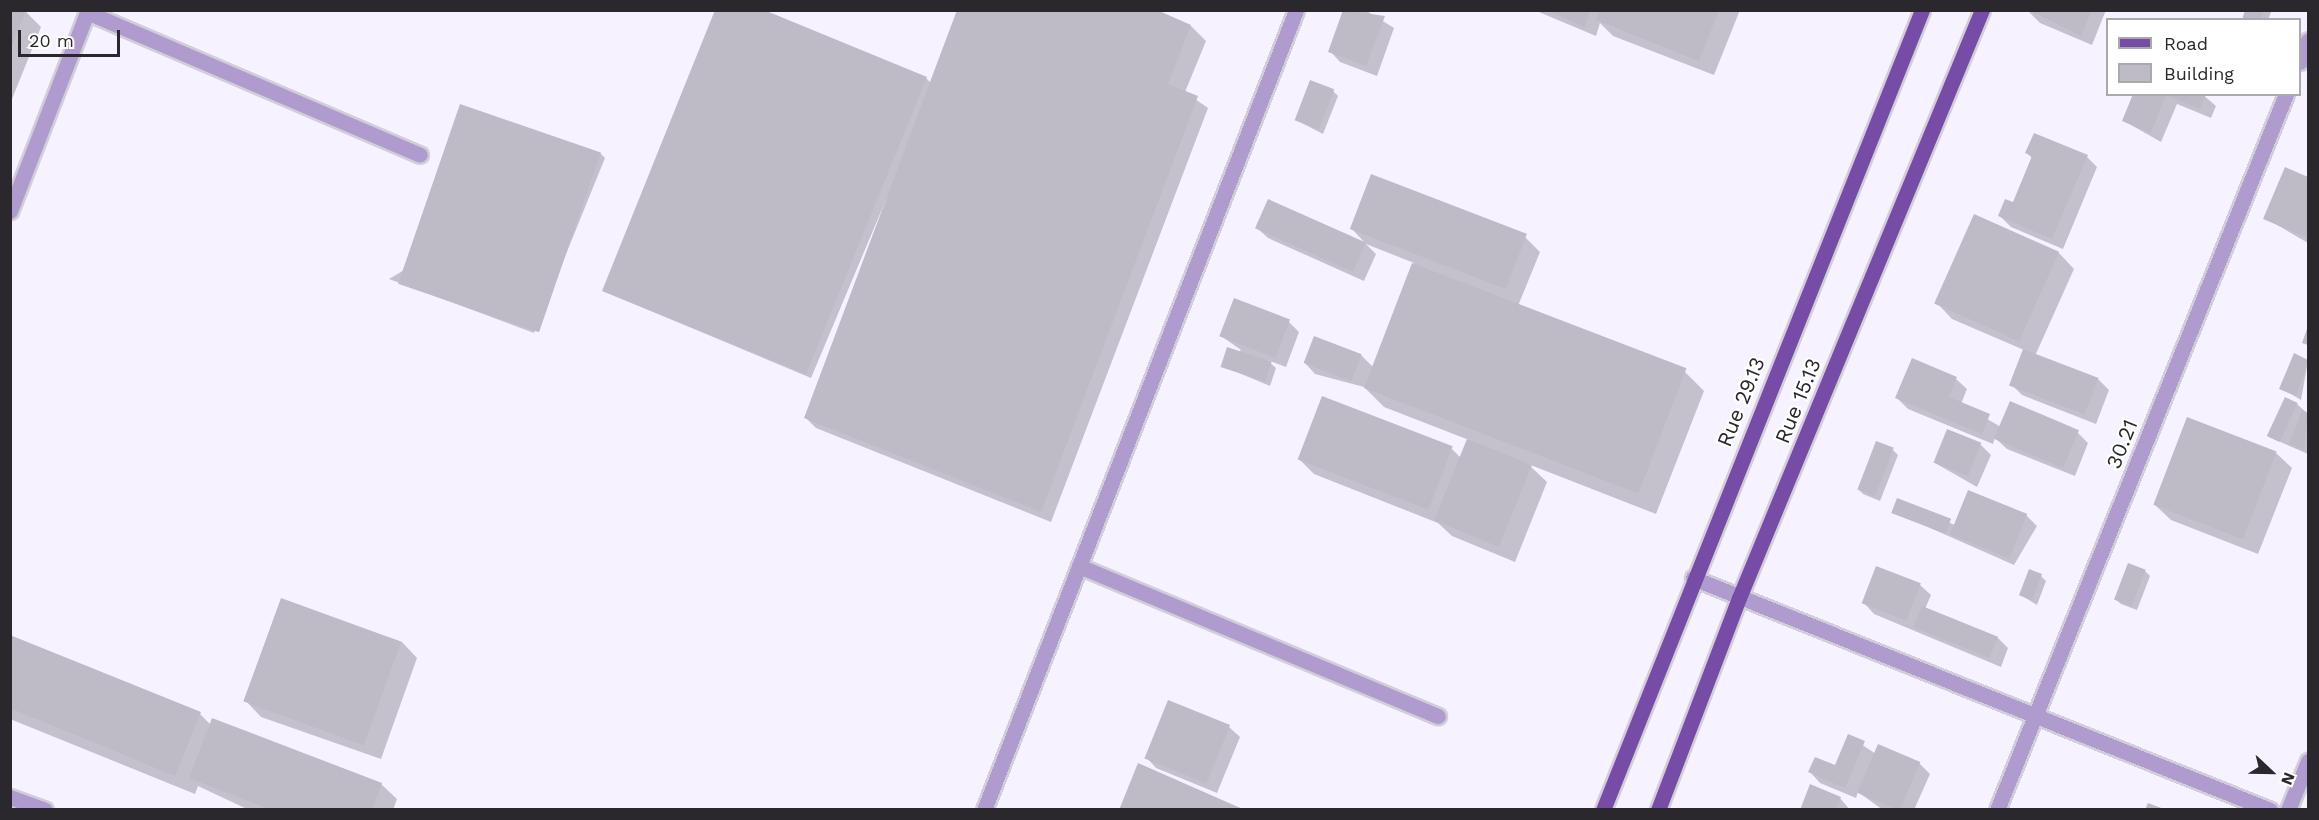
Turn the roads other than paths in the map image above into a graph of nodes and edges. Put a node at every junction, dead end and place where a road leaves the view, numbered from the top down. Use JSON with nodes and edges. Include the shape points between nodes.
{"nodes":[{"id":1,"x":1296,"y":10,"type":"edge"},
{"id":2,"x":1922,"y":10,"type":"edge"},
{"id":3,"x":1982,"y":10,"type":"edge"},
{"id":4,"x":87,"y":11,"type":"edge"},
{"id":5,"x":2308,"y":40,"type":"edge"},
{"id":6,"x":2301,"y":59,"type":"edge"},
{"id":7,"x":2285,"y":96,"type":"edge"},
{"id":8,"x":420,"y":154,"type":"dead end"},
{"id":9,"x":10,"y":211,"type":"edge"},
{"id":10,"x":1079,"y":566,"type":"junction"},
{"id":11,"x":1693,"y":578,"type":"junction"},
{"id":12,"x":1739,"y":598,"type":"junction"},
{"id":13,"x":1438,"y":716,"type":"dead end"},
{"id":14,"x":2034,"y":716,"type":"junction"},
{"id":15,"x":2308,"y":762,"type":"edge"},
{"id":16,"x":10,"y":796,"type":"edge"},
{"id":17,"x":45,"y":810,"type":"edge"},
{"id":18,"x":984,"y":810,"type":"edge"},
{"id":19,"x":1603,"y":810,"type":"edge"},
{"id":20,"x":1658,"y":810,"type":"edge"},
{"id":21,"x":1997,"y":810,"type":"edge"},
{"id":22,"x":2270,"y":810,"type":"edge"},
{"id":23,"x":2288,"y":810,"type":"edge"}],
"edges":[{"from":1,"to":10,"type":"street"},
{"from":2,"to":11,"type":"main road","name":"Rue 29.13"},
{"from":3,"to":12,"type":"main road","name":"Rue 15.13"},
{"from":4,"to":8,"type":"street"},
{"from":4,"to":9,"type":"street"},
{"from":5,"to":6,"type":"street"},
{"from":7,"to":14,"type":"street","name":"30.21","number":"30.21"},
{"from":10,"to":13,"type":"street"},
{"from":10,"to":18,"type":"street"},
{"from":11,"to":12,"type":"street"},
{"from":11,"to":19,"type":"main road","name":"Rue 29.13"},
{"from":12,"to":14,"type":"street"},
{"from":12,"to":20,"type":"main road","name":"Rue 15.13"},
{"from":14,"to":21,"type":"street","name":"30.21","number":"30.21"},
{"from":14,"to":22,"type":"street"},
{"from":15,"to":23,"type":"street"},
{"from":16,"to":17,"type":"street"}]}
